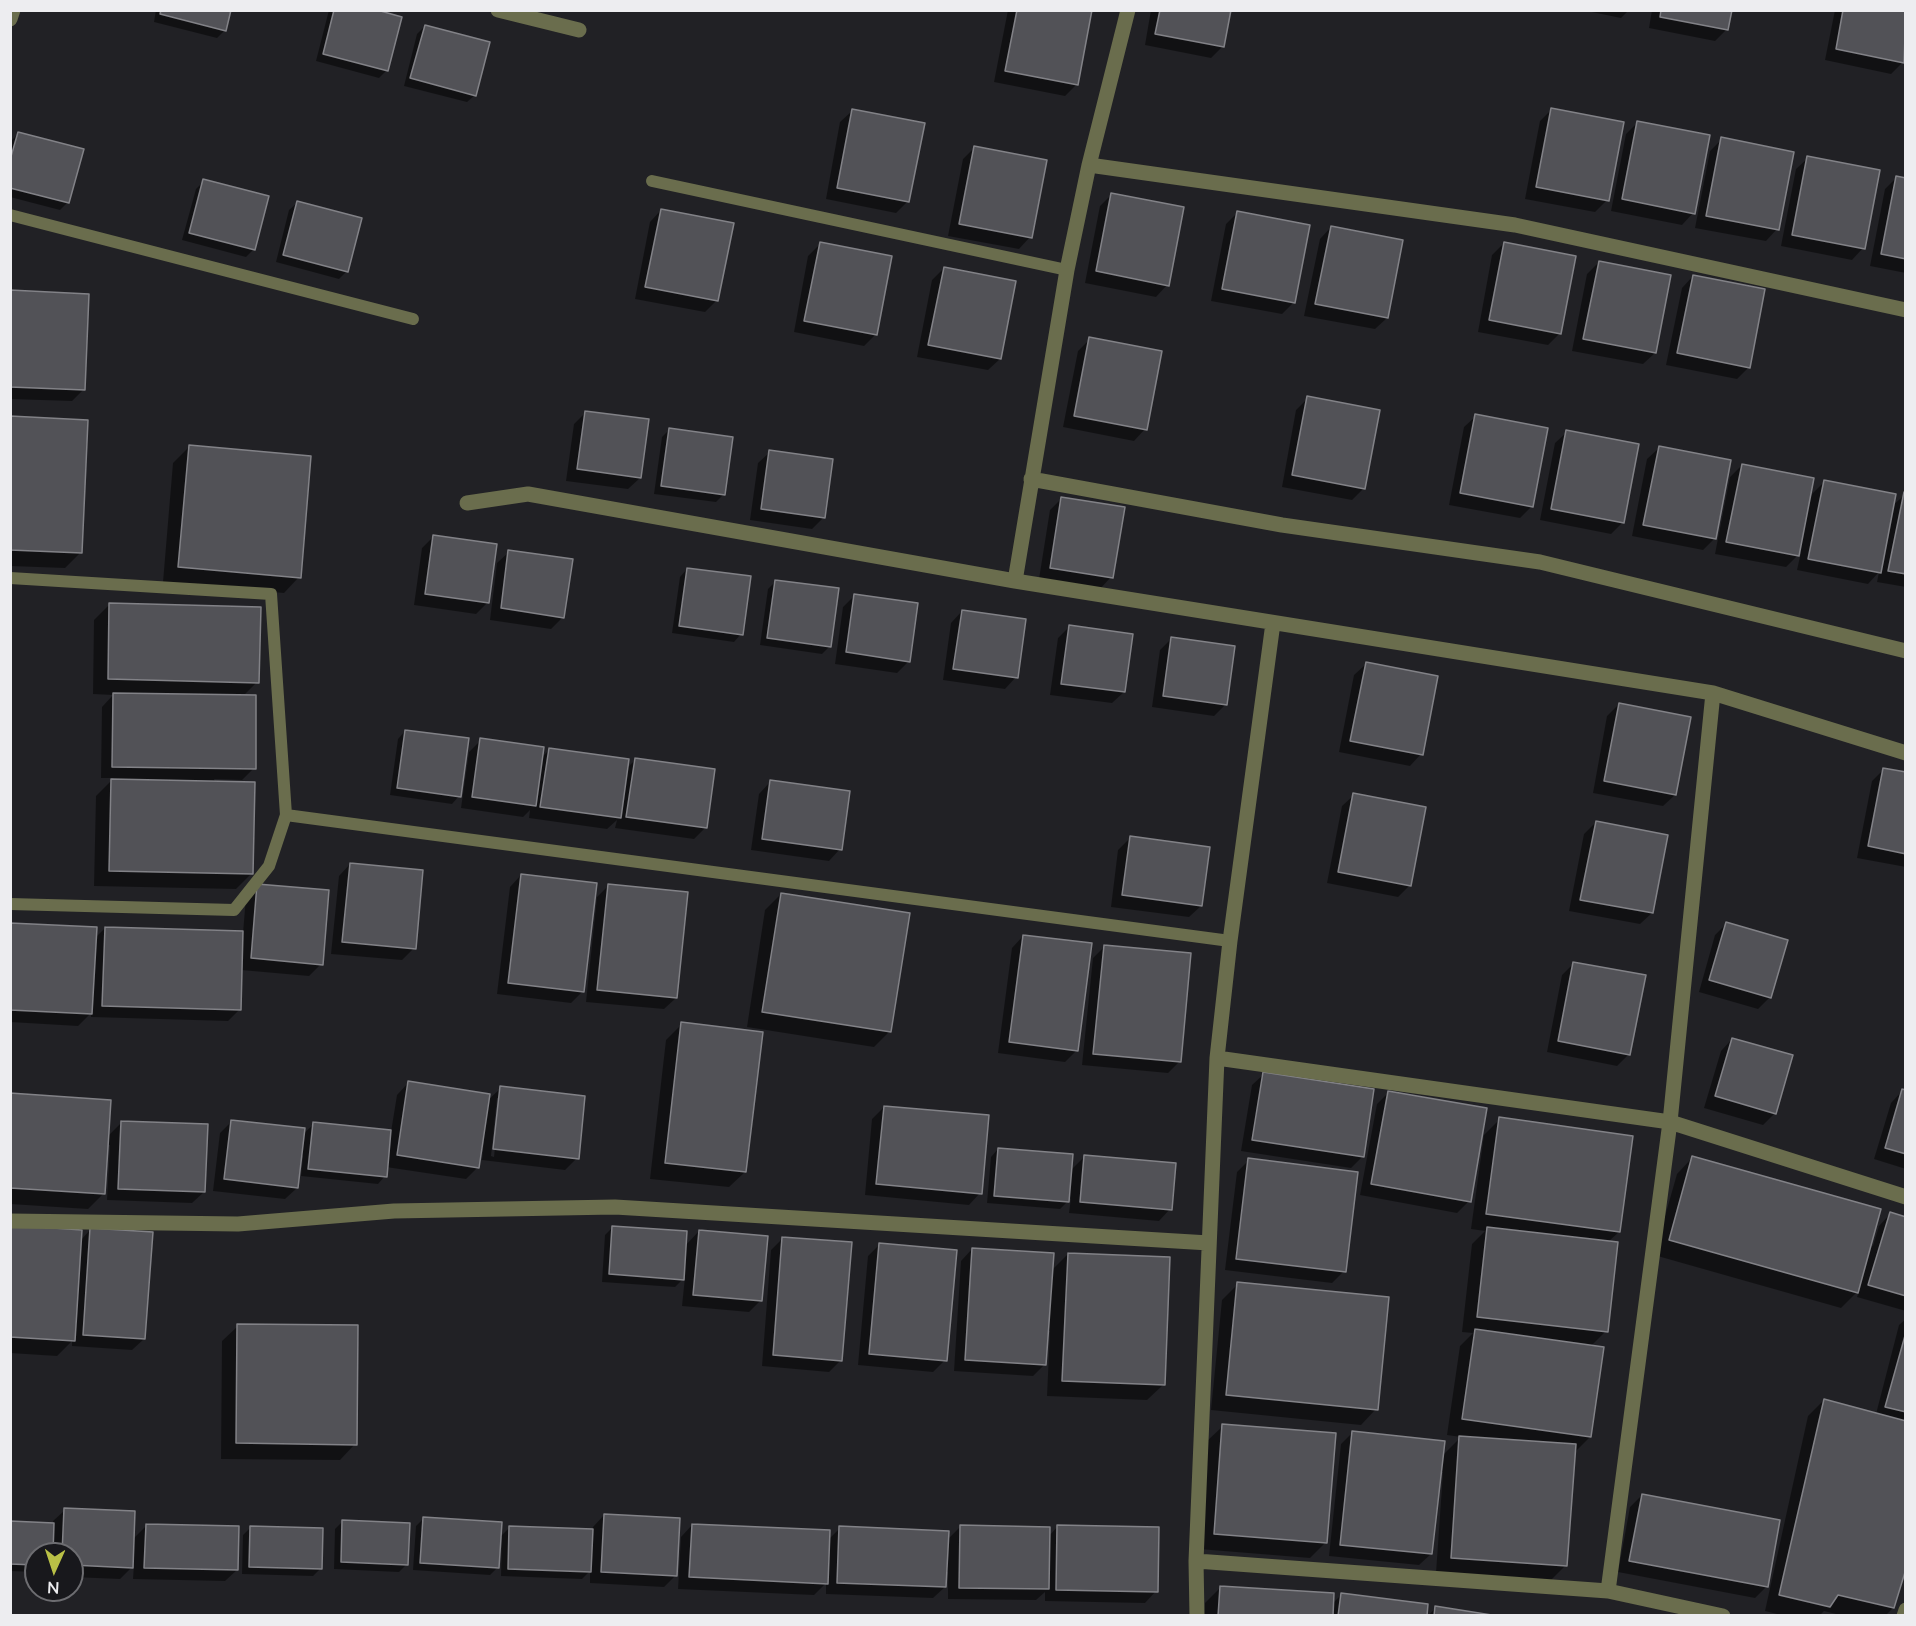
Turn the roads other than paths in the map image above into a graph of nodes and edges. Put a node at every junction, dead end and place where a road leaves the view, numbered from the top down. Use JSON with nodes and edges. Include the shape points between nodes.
{"nodes":[{"id":1,"x":13,"y":10,"type":"edge"},
{"id":2,"x":498,"y":10,"type":"edge"},
{"id":3,"x":1128,"y":10,"type":"edge"},
{"id":4,"x":10,"y":19,"type":"edge"},
{"id":5,"x":579,"y":30,"type":"dead end"},
{"id":6,"x":1089,"y":165,"type":"junction"},
{"id":7,"x":652,"y":181,"type":"dead end"},
{"id":8,"x":10,"y":214,"type":"edge"},
{"id":9,"x":1067,"y":270,"type":"junction"},
{"id":10,"x":1905,"y":310,"type":"edge"},
{"id":11,"x":412,"y":319,"type":"dead end"},
{"id":12,"x":1031,"y":479,"type":"junction"},
{"id":13,"x":467,"y":503,"type":"dead end"},
{"id":14,"x":10,"y":578,"type":"edge"},
{"id":15,"x":1015,"y":581,"type":"junction"},
{"id":16,"x":1273,"y":623,"type":"junction"},
{"id":17,"x":1905,"y":651,"type":"edge"},
{"id":18,"x":1713,"y":693,"type":"junction"},
{"id":19,"x":1905,"y":753,"type":"edge"},
{"id":20,"x":286,"y":815,"type":"junction"},
{"id":21,"x":10,"y":904,"type":"edge"},
{"id":22,"x":1230,"y":940,"type":"junction"},
{"id":23,"x":1217,"y":1058,"type":"junction"},
{"id":24,"x":1670,"y":1122,"type":"junction"},
{"id":25,"x":1905,"y":1197,"type":"edge"},
{"id":26,"x":10,"y":1221,"type":"edge"},
{"id":27,"x":1209,"y":1243,"type":"junction"},
{"id":28,"x":1196,"y":1561,"type":"junction"},
{"id":29,"x":1608,"y":1591,"type":"junction"},
{"id":30,"x":1905,"y":1610,"type":"edge"},
{"id":31,"x":1197,"y":1616,"type":"edge"},
{"id":32,"x":1723,"y":1616,"type":"edge"},
{"id":33,"x":1904,"y":1616,"type":"edge"}],
"edges":[{"from":1,"to":4,"type":"street"},
{"from":2,"to":5,"type":"street"},
{"from":3,"to":6,"type":"street"},
{"from":6,"to":9,"type":"street"},
{"from":6,"to":10,"type":"street","via":[[1515,225]]},
{"from":7,"to":9,"type":"lane"},
{"from":8,"to":11,"type":"lane"},
{"from":9,"to":12,"type":"street"},
{"from":12,"to":15,"type":"street"},
{"from":12,"to":17,"type":"street","via":[[1282,525],[1540,562]]},
{"from":13,"to":15,"type":"street","via":[[528,494]]},
{"from":14,"to":20,"type":"lane","via":[[271,594]]},
{"from":15,"to":16,"type":"street"},
{"from":16,"to":18,"type":"street"},
{"from":16,"to":22,"type":"street"},
{"from":18,"to":19,"type":"street"},
{"from":18,"to":24,"type":"street"},
{"from":20,"to":21,"type":"lane","via":[[269,866],[234,910]]},
{"from":20,"to":22,"type":"lane"},
{"from":22,"to":23,"type":"street"},
{"from":23,"to":24,"type":"street"},
{"from":23,"to":27,"type":"street"},
{"from":24,"to":25,"type":"street"},
{"from":24,"to":29,"type":"street"},
{"from":26,"to":27,"type":"street","via":[[238,1224],[394,1210],[615,1207]]},
{"from":27,"to":28,"type":"street"},
{"from":28,"to":29,"type":"street"},
{"from":28,"to":31,"type":"street"},
{"from":29,"to":32,"type":"street"},
{"from":30,"to":33,"type":"street"}]}
